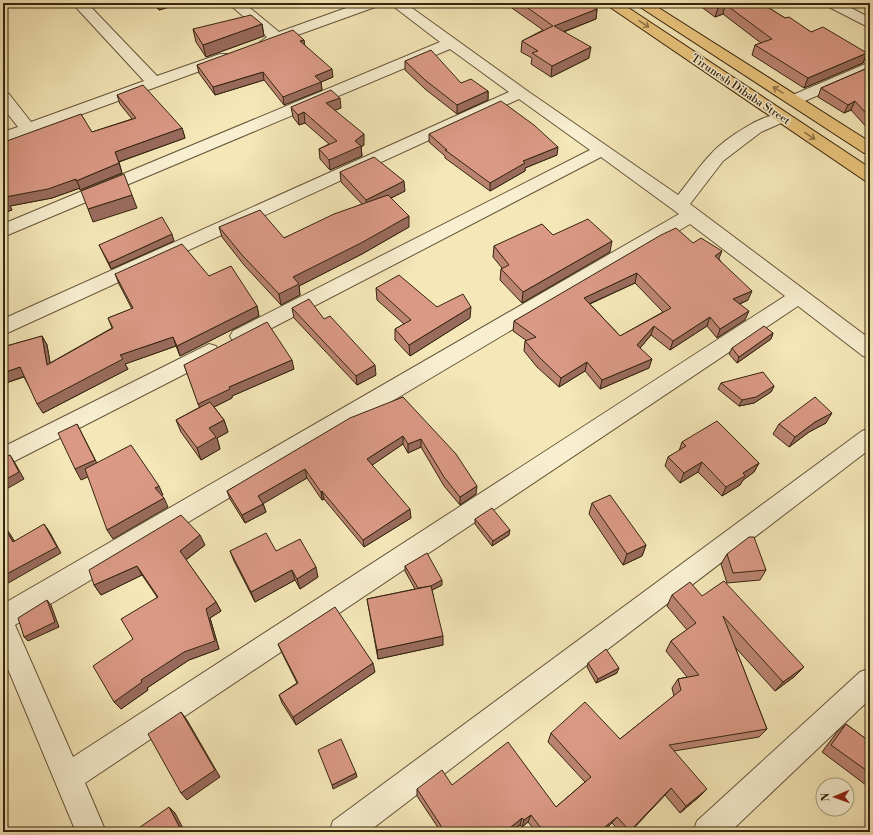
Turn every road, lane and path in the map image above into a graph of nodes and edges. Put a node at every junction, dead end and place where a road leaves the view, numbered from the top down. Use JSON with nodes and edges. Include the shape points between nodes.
{"nodes":[{"id":1,"x":79,"y":3,"type":"edge"},
{"id":2,"x":235,"y":3,"type":"edge"},
{"id":3,"x":373,"y":3,"type":"edge"},
{"id":4,"x":396,"y":3,"type":"edge"},
{"id":5,"x":611,"y":3,"type":"edge"},
{"id":6,"x":641,"y":3,"type":"edge"},
{"id":7,"x":832,"y":3,"type":"edge"},
{"id":8,"x":870,"y":24,"type":"edge"},
{"id":9,"x":277,"y":38,"type":"junction"},
{"id":10,"x":451,"y":43,"type":"junction"},
{"id":11,"x":870,"y":67,"type":"edge"},
{"id":12,"x":155,"y":83,"type":"junction"},
{"id":13,"x":520,"y":93,"type":"junction"},
{"id":14,"x":3,"y":97,"type":"edge"},
{"id":15,"x":794,"y":100,"type":"junction"},
{"id":16,"x":782,"y":117,"type":"junction"},
{"id":17,"x":28,"y":129,"type":"junction"},
{"id":18,"x":3,"y":138,"type":"edge"},
{"id":19,"x":870,"y":149,"type":"edge"},
{"id":20,"x":602,"y":150,"type":"junction"},
{"id":21,"x":870,"y":176,"type":"edge"},
{"id":22,"x":686,"y":210,"type":"junction"},
{"id":23,"x":3,"y":231,"type":"edge"},
{"id":24,"x":799,"y":296,"type":"junction"},
{"id":25,"x":3,"y":328,"type":"edge"},
{"id":26,"x":870,"y":350,"type":"edge"},
{"id":27,"x":870,"y":437,"type":"edge"},
{"id":28,"x":3,"y":458,"type":"edge"},
{"id":29,"x":3,"y":618,"type":"edge"},
{"id":30,"x":3,"y":626,"type":"edge"},
{"id":31,"x":870,"y":681,"type":"edge"},
{"id":32,"x":66,"y":778,"type":"junction"},
{"id":33,"x":91,"y":832,"type":"edge"},
{"id":34,"x":344,"y":832,"type":"edge"},
{"id":35,"x":708,"y":832,"type":"edge"}],
"edges":[{"from":1,"to":12,"type":"street"},
{"from":2,"to":9,"type":"street"},
{"from":3,"to":9,"type":"street"},
{"from":4,"to":10,"type":"street"},
{"from":5,"to":16,"type":"main road","name":"Tirunesh Dibaba Street","one_way":true},
{"from":15,"to":6,"type":"main road","name":"Tirunesh Dibaba Street","one_way":true},
{"from":7,"to":8,"type":"street"},
{"from":9,"to":12,"type":"street"},
{"from":10,"to":13,"type":"street"},
{"from":10,"to":23,"type":"street"},
{"from":11,"to":15,"type":"street"},
{"from":12,"to":17,"type":"street"},
{"from":13,"to":20,"type":"street"},
{"from":13,"to":25,"type":"street"},
{"from":14,"to":17,"type":"street"},
{"from":15,"to":19,"type":"main road","name":"Tirunesh Dibaba Street"},
{"from":16,"to":21,"type":"main road","name":"Tirunesh Dibaba Street","one_way":true},
{"from":16,"to":22,"type":"street","via":[[755,128],[717,157]]},
{"from":17,"to":18,"type":"street"},
{"from":20,"to":22,"type":"street"},
{"from":20,"to":28,"type":"street"},
{"from":22,"to":24,"type":"street"},
{"from":22,"to":29,"type":"street"},
{"from":24,"to":26,"type":"street"},
{"from":24,"to":32,"type":"street"},
{"from":27,"to":34,"type":"street"},
{"from":30,"to":32,"type":"street"},
{"from":31,"to":35,"type":"street"},
{"from":32,"to":33,"type":"street"}]}
